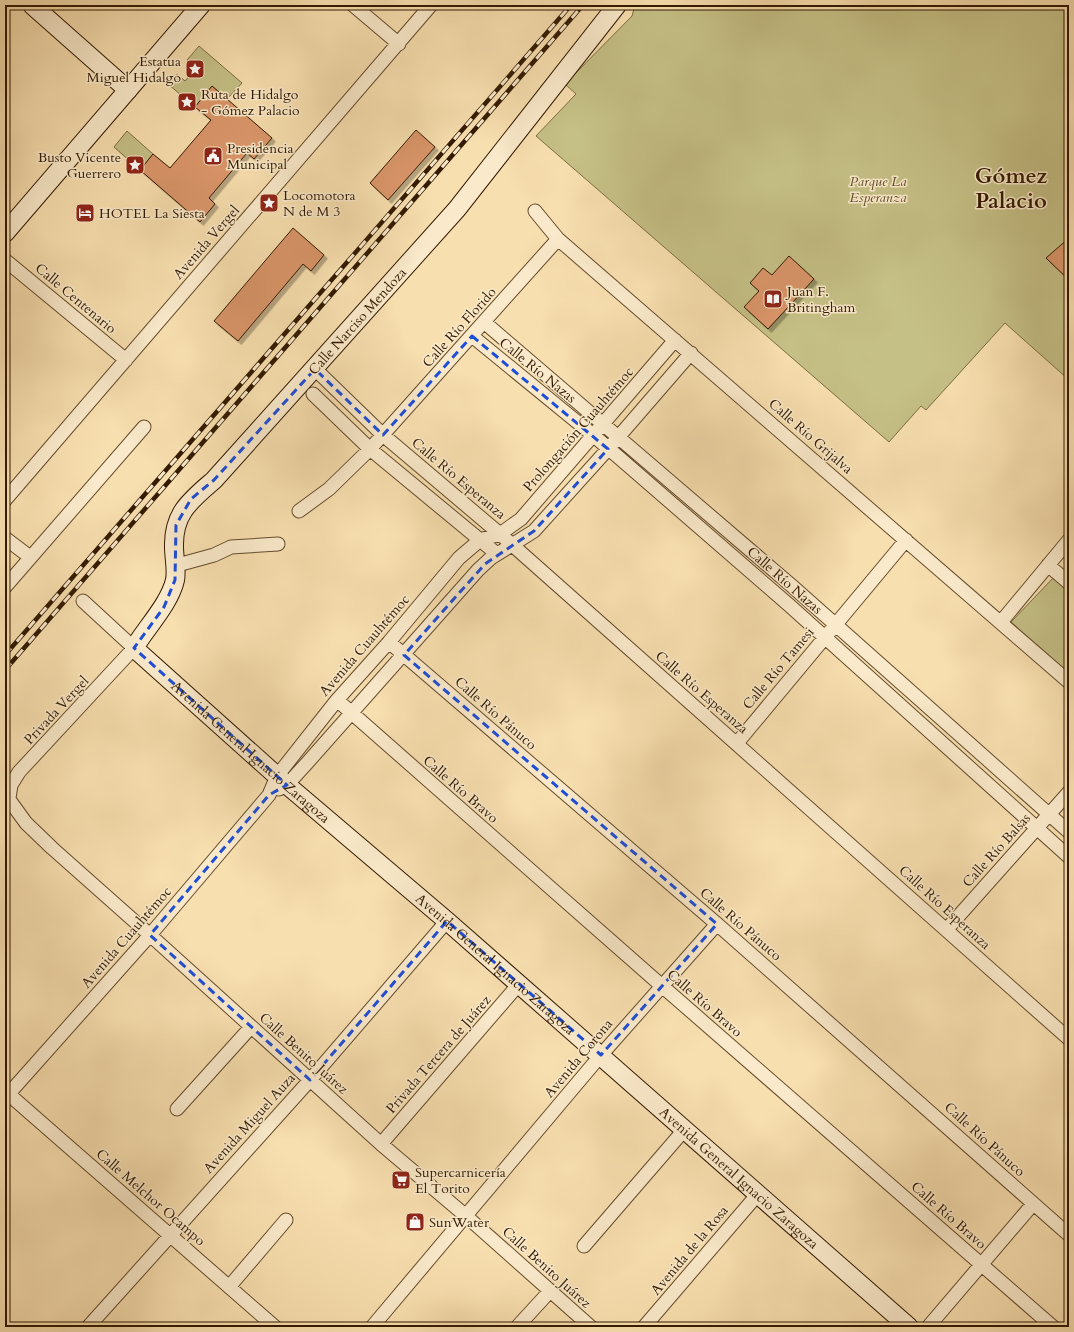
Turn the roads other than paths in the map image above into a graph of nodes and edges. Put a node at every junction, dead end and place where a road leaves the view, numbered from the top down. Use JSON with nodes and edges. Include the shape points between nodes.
{"nodes":[{"id":1,"x":32,"y":5,"type":"edge"},
{"id":2,"x":202,"y":5,"type":"edge"},
{"id":3,"x":353,"y":5,"type":"edge"},
{"id":4,"x":431,"y":5,"type":"edge"},
{"id":5,"x":617,"y":5,"type":"edge"},
{"id":6,"x":398,"y":44,"type":"junction"},
{"id":7,"x":128,"y":90,"type":"junction"},
{"id":8,"x":535,"y":212,"type":"dead end"},
{"id":9,"x":5,"y":233,"type":"edge"},
{"id":10,"x":558,"y":239,"type":"junction"},
{"id":11,"x":5,"y":260,"type":"edge"},
{"id":12,"x":484,"y":322,"type":"junction"},
{"id":13,"x":472,"y":336,"type":"junction"},
{"id":14,"x":675,"y":340,"type":"junction"},
{"id":15,"x":691,"y":353,"type":"junction"},
{"id":16,"x":126,"y":360,"type":"junction"},
{"id":17,"x":315,"y":370,"type":"junction"},
{"id":18,"x":313,"y":394,"type":"dead end"},
{"id":19,"x":604,"y":423,"type":"junction"},
{"id":20,"x":144,"y":427,"type":"dead end"},
{"id":21,"x":383,"y":435,"type":"junction"},
{"id":22,"x":593,"y":435,"type":"junction"},
{"id":23,"x":620,"y":436,"type":"junction"},
{"id":24,"x":370,"y":449,"type":"junction"},
{"id":25,"x":608,"y":449,"type":"junction"},
{"id":26,"x":5,"y":500,"type":"edge"},
{"id":27,"x":299,"y":511,"type":"dead end"},
{"id":28,"x":500,"y":534,"type":"junction"},
{"id":29,"x":5,"y":538,"type":"edge"},
{"id":30,"x":480,"y":540,"type":"junction"},
{"id":31,"x":906,"y":540,"type":"junction"},
{"id":32,"x":1069,"y":540,"type":"edge"},
{"id":33,"x":278,"y":544,"type":"dead end"},
{"id":34,"x":513,"y":546,"type":"junction"},
{"id":35,"x":497,"y":554,"type":"junction"},
{"id":36,"x":30,"y":558,"type":"junction"},
{"id":37,"x":1048,"y":565,"type":"junction"},
{"id":38,"x":174,"y":566,"type":"junction"},
{"id":39,"x":1069,"y":583,"type":"edge"},
{"id":40,"x":5,"y":587,"type":"edge"},
{"id":41,"x":83,"y":601,"type":"dead end"},
{"id":42,"x":1001,"y":622,"type":"junction"},
{"id":43,"x":836,"y":624,"type":"junction"},
{"id":44,"x":825,"y":636,"type":"junction"},
{"id":45,"x":389,"y":642,"type":"junction"},
{"id":46,"x":134,"y":648,"type":"junction"},
{"id":47,"x":404,"y":655,"type":"junction"},
{"id":48,"x":1069,"y":682,"type":"edge"},
{"id":49,"x":337,"y":700,"type":"junction"},
{"id":50,"x":352,"y":713,"type":"junction"},
{"id":51,"x":737,"y":743,"type":"junction"},
{"id":52,"x":282,"y":780,"type":"junction"},
{"id":53,"x":1069,"y":792,"type":"edge"},
{"id":54,"x":7,"y":796,"type":"edge"},
{"id":55,"x":1049,"y":814,"type":"junction"},
{"id":56,"x":1036,"y":829,"type":"junction"},
{"id":57,"x":1069,"y":832,"type":"edge"},
{"id":58,"x":1069,"y":857,"type":"edge"},
{"id":59,"x":447,"y":921,"type":"junction"},
{"id":60,"x":717,"y":924,"type":"junction"},
{"id":61,"x":946,"y":929,"type":"junction"},
{"id":62,"x":150,"y":935,"type":"junction"},
{"id":63,"x":519,"y":984,"type":"junction"},
{"id":64,"x":662,"y":986,"type":"junction"},
{"id":65,"x":251,"y":1027,"type":"junction"},
{"id":66,"x":1069,"y":1039,"type":"edge"},
{"id":67,"x":601,"y":1055,"type":"junction"},
{"id":68,"x":310,"y":1080,"type":"junction"},
{"id":69,"x":6,"y":1094,"type":"edge"},
{"id":70,"x":177,"y":1109,"type":"dead end"},
{"id":71,"x":685,"y":1129,"type":"junction"},
{"id":72,"x":381,"y":1144,"type":"junction"},
{"id":73,"x":758,"y":1194,"type":"junction"},
{"id":74,"x":1033,"y":1204,"type":"junction"},
{"id":75,"x":466,"y":1216,"type":"junction"},
{"id":76,"x":286,"y":1220,"type":"dead end"},
{"id":77,"x":1069,"y":1235,"type":"edge"},
{"id":78,"x":170,"y":1236,"type":"junction"},
{"id":79,"x":584,"y":1246,"type":"dead end"},
{"id":80,"x":981,"y":1264,"type":"junction"},
{"id":81,"x":229,"y":1287,"type":"junction"},
{"id":82,"x":550,"y":1291,"type":"junction"},
{"id":83,"x":88,"y":1327,"type":"edge"},
{"id":84,"x":275,"y":1327,"type":"edge"},
{"id":85,"x":372,"y":1327,"type":"edge"},
{"id":86,"x":517,"y":1327,"type":"edge"},
{"id":87,"x":591,"y":1327,"type":"edge"},
{"id":88,"x":644,"y":1327,"type":"edge"},
{"id":89,"x":909,"y":1327,"type":"edge"},
{"id":90,"x":928,"y":1327,"type":"edge"},
{"id":91,"x":1053,"y":1327,"type":"edge"}],
"edges":[{"from":1,"to":7,"type":"street"},
{"from":2,"to":7,"type":"street"},
{"from":3,"to":6,"type":"street"},
{"from":4,"to":6,"type":"street","name":"Avenida Vergel"},
{"from":5,"to":17,"type":"street","name":"Calle Narciso Mendoza","via":[[457,209]]},
{"from":6,"to":16,"type":"street","name":"Avenida Vergel"},
{"from":7,"to":9,"type":"street"},
{"from":8,"to":10,"type":"street","name":"Calle Río Grijalva"},
{"from":10,"to":12,"type":"street","name":"Calle Río Florido"},
{"from":10,"to":14,"type":"street","name":"Calle Río Grijalva"},
{"from":11,"to":16,"type":"street","name":"Calle Centenario"},
{"from":12,"to":13,"type":"street","name":"Calle Río Florido"},
{"from":12,"to":19,"type":"street","name":"Calle Río Nazas"},
{"from":13,"to":21,"type":"street","name":"Calle Río Florido"},
{"from":13,"to":22,"type":"street","name":"Calle Río Nazas"},
{"from":14,"to":15,"type":"street","name":"Calle Río Grijalva"},
{"from":14,"to":19,"type":"street","name":"Prolongación Cuauhtémoc"},
{"from":15,"to":23,"type":"street"},
{"from":15,"to":31,"type":"street","name":"Calle Río Grijalva"},
{"from":16,"to":26,"type":"street","name":"Avenida Vergel"},
{"from":17,"to":21,"type":"street","name":"Calle Río Esperanza"},
{"from":17,"to":38,"type":"street","name":"Calle Narciso Mendoza","via":[[182,512],[174,537]]},
{"from":18,"to":24,"type":"street"},
{"from":19,"to":22,"type":"street","name":"Prolongación Cuauhtémoc"},
{"from":19,"to":23,"type":"street","name":"Calle Río Nazas"},
{"from":20,"to":36,"type":"street"},
{"from":21,"to":24,"type":"street","name":"Calle Río Florido"},
{"from":21,"to":28,"type":"street","name":"Calle Río Esperanza"},
{"from":22,"to":25,"type":"street","name":"Calle Río Nazas"},
{"from":22,"to":28,"type":"street","name":"Prolongación Cuauhtémoc","via":[[521,519]]},
{"from":23,"to":25,"type":"street"},
{"from":23,"to":43,"type":"street","name":"Calle Río Nazas"},
{"from":24,"to":27,"type":"street","name":"Calle Río Florido","via":[[329,489]]},
{"from":24,"to":30,"type":"street"},
{"from":25,"to":34,"type":"street","via":[[534,531]]},
{"from":25,"to":44,"type":"street","name":"Calle Río Nazas"},
{"from":28,"to":30,"type":"street","name":"Avenida Cuauhtémoc"},
{"from":28,"to":34,"type":"street","name":"Calle Río Esperanza"},
{"from":29,"to":36,"type":"street"},
{"from":30,"to":35,"type":"street"},
{"from":30,"to":45,"type":"street","name":"Avenida Cuauhtémoc","via":[[459,558]]},
{"from":31,"to":42,"type":"street","name":"Calle Río Grijalva"},
{"from":31,"to":43,"type":"street","name":"Calle Río Tamesi"},
{"from":32,"to":37,"type":"street"},
{"from":33,"to":38,"type":"street","via":[[231,547],[214,555]]},
{"from":34,"to":35,"type":"street","name":"Avenida Cuauhtémoc"},
{"from":34,"to":51,"type":"street","name":"Calle Río Esperanza"},
{"from":35,"to":47,"type":"street","name":"Avenida Cuauhtémoc","via":[[478,570]]},
{"from":36,"to":40,"type":"street"},
{"from":37,"to":39,"type":"street"},
{"from":37,"to":42,"type":"street"},
{"from":38,"to":46,"type":"street","name":"Calle Narciso Mendoza","via":[[175,580],[164,607]]},
{"from":41,"to":46,"type":"street","name":"Avenida General Ignacio Zaragoza"},
{"from":42,"to":48,"type":"street","name":"Calle Río Grijalva"},
{"from":43,"to":44,"type":"street","name":"Calle Río Tamesi"},
{"from":43,"to":55,"type":"street","name":"Calle Río Nazas"},
{"from":44,"to":51,"type":"street","name":"Calle Río Tamesi"},
{"from":44,"to":56,"type":"street","name":"Calle Río Nazas"},
{"from":45,"to":47,"type":"street","name":"Calle Río Pánuco"},
{"from":45,"to":49,"type":"street","name":"Avenida Cuauhtémoc"},
{"from":46,"to":52,"type":"street","name":"Avenida General Ignacio Zaragoza"},
{"from":46,"to":54,"type":"street","name":"Privada Vergel","via":[[20,772]]},
{"from":47,"to":50,"type":"street","name":"Avenida Cuauhtémoc"},
{"from":47,"to":60,"type":"street","name":"Calle Río Pánuco"},
{"from":49,"to":50,"type":"street","name":"Calle Río Bravo"},
{"from":49,"to":52,"type":"street","name":"Avenida Cuauhtémoc"},
{"from":50,"to":52,"type":"street","name":"Avenida Cuauhtémoc"},
{"from":50,"to":64,"type":"street","name":"Calle Río Bravo"},
{"from":51,"to":61,"type":"street","name":"Calle Río Esperanza"},
{"from":52,"to":59,"type":"street","name":"Avenida General Ignacio Zaragoza"},
{"from":52,"to":62,"type":"street","name":"Avenida Cuauhtémoc"},
{"from":53,"to":55,"type":"street","name":"Calle Río Balsas"},
{"from":54,"to":62,"type":"street","name":"Calle Benito Juárez","via":[[26,822],[52,848]]},
{"from":55,"to":56,"type":"street","name":"Calle Río Balsas"},
{"from":55,"to":57,"type":"street","name":"Calle Río Nazas"},
{"from":56,"to":58,"type":"street","name":"Calle Río Nazas"},
{"from":56,"to":61,"type":"street","name":"Calle Río Balsas"},
{"from":59,"to":63,"type":"street","name":"Avenida General Ignacio Zaragoza"},
{"from":59,"to":68,"type":"street","name":"Avenida Miguel Auza"},
{"from":60,"to":64,"type":"street","name":"Avenida Corona"},
{"from":60,"to":74,"type":"street","name":"Calle Río Pánuco"},
{"from":61,"to":66,"type":"street","name":"Calle Río Esperanza"},
{"from":62,"to":65,"type":"street","name":"Calle Benito Juárez"},
{"from":62,"to":69,"type":"street","name":"Avenida Cuauhtémoc"},
{"from":63,"to":67,"type":"street","name":"Avenida General Ignacio Zaragoza"},
{"from":63,"to":72,"type":"street","name":"Privada Tercera de Juárez"},
{"from":64,"to":67,"type":"street","name":"Avenida Corona"},
{"from":64,"to":80,"type":"street","name":"Calle Río Bravo"},
{"from":65,"to":68,"type":"street","name":"Calle Benito Juárez"},
{"from":65,"to":70,"type":"street"},
{"from":67,"to":71,"type":"street","name":"Avenida General Ignacio Zaragoza"},
{"from":67,"to":75,"type":"street","name":"Avenida Corona"},
{"from":68,"to":72,"type":"street","name":"Calle Benito Juárez"},
{"from":68,"to":78,"type":"street","name":"Avenida Miguel Auza"},
{"from":69,"to":78,"type":"street","name":"Calle Melchor Ocampo"},
{"from":71,"to":73,"type":"street","name":"Avenida General Ignacio Zaragoza"},
{"from":71,"to":79,"type":"street"},
{"from":72,"to":75,"type":"street","name":"Calle Benito Juárez"},
{"from":73,"to":88,"type":"street","name":"Avenida de la Rosa"},
{"from":73,"to":89,"type":"street","name":"Avenida General Ignacio Zaragoza"},
{"from":74,"to":77,"type":"street","name":"Calle Río Pánuco"},
{"from":74,"to":80,"type":"street"},
{"from":75,"to":82,"type":"street","name":"Calle Benito Juárez"},
{"from":75,"to":85,"type":"street","name":"Avenida Corona"},
{"from":76,"to":81,"type":"street"},
{"from":78,"to":81,"type":"street","name":"Calle Melchor Ocampo"},
{"from":78,"to":83,"type":"street","name":"Avenida Miguel Auza"},
{"from":80,"to":90,"type":"street"},
{"from":80,"to":91,"type":"street","name":"Calle Río Bravo"},
{"from":81,"to":84,"type":"street","name":"Calle Melchor Ocampo"},
{"from":82,"to":86,"type":"street"},
{"from":82,"to":87,"type":"street","name":"Calle Benito Juárez"}]}
